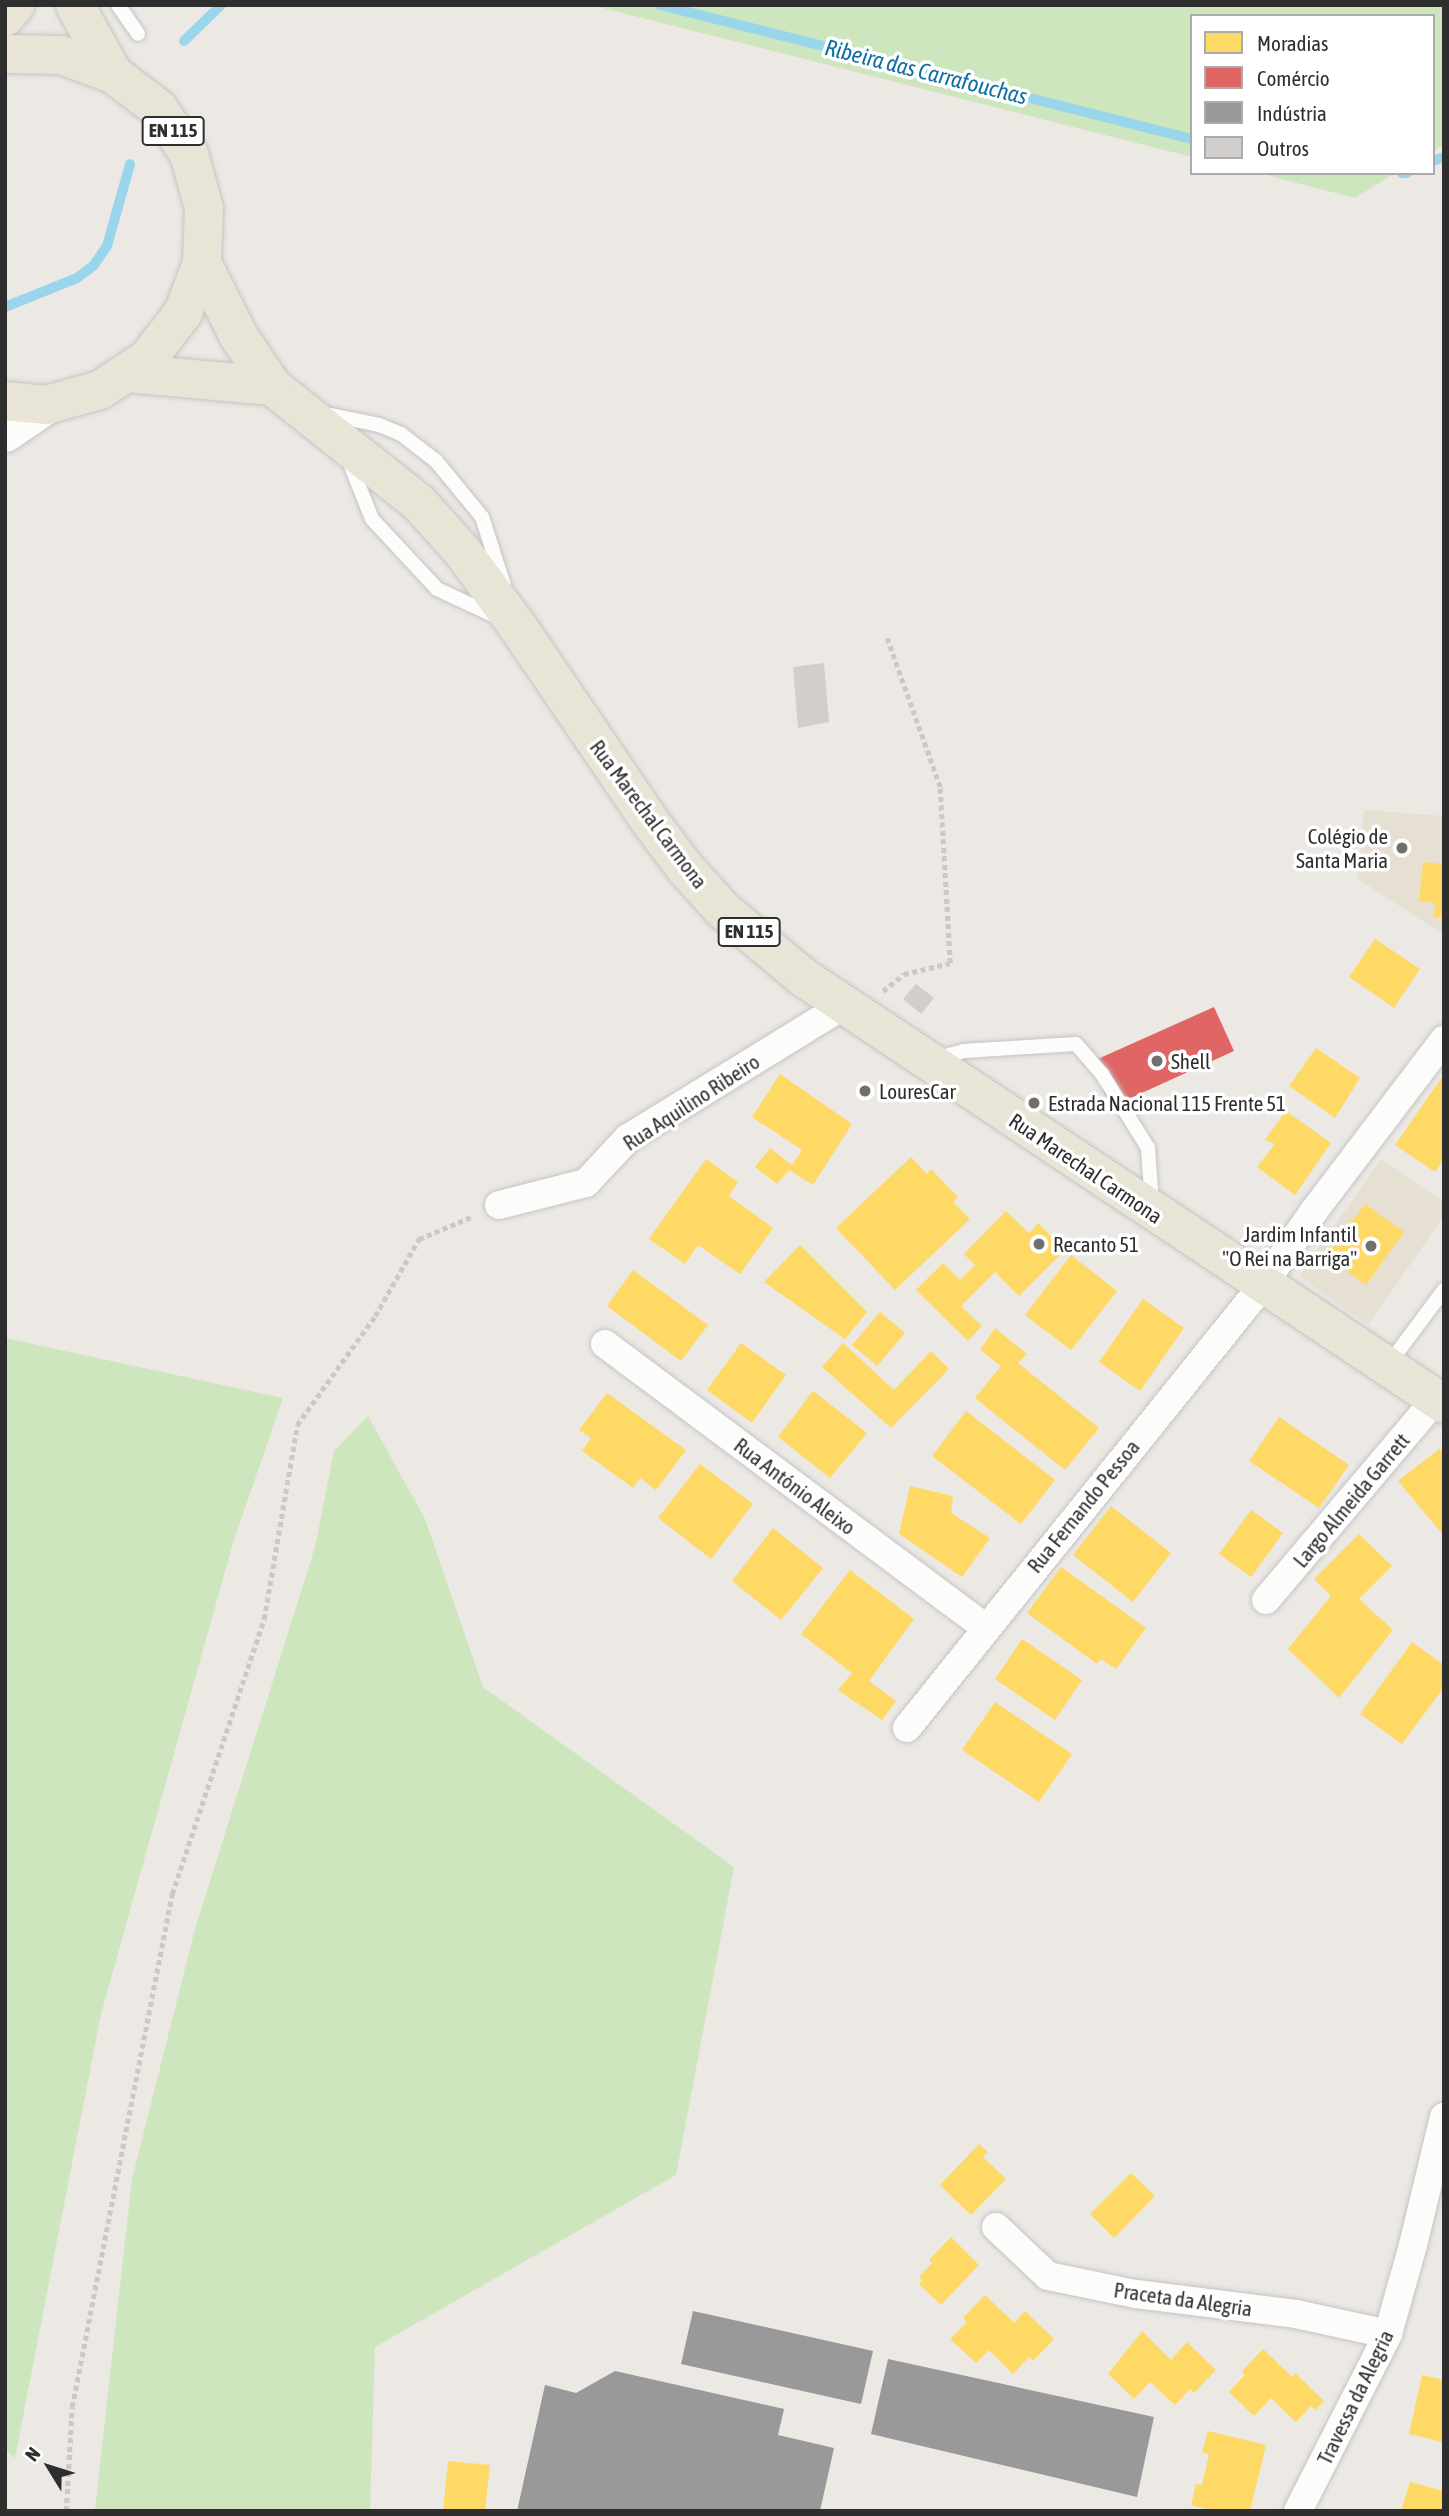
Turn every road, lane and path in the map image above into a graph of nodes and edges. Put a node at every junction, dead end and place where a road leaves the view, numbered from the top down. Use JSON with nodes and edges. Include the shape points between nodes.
{"nodes":[{"id":1,"x":15,"y":5,"type":"edge"},
{"id":2,"x":75,"y":5,"type":"edge"},
{"id":3,"x":118,"y":5,"type":"edge"},
{"id":4,"x":5,"y":17,"type":"edge"},
{"id":5,"x":138,"y":34,"type":"dead end"},
{"id":6,"x":5,"y":54,"type":"edge"},
{"id":7,"x":113,"y":74,"type":"junction"},
{"id":8,"x":202,"y":263,"type":"junction"},
{"id":9,"x":126,"y":373,"type":"junction"},
{"id":10,"x":272,"y":386,"type":"junction"},
{"id":11,"x":5,"y":401,"type":"edge"},
{"id":12,"x":46,"y":405,"type":"junction"},
{"id":13,"x":305,"y":410,"type":"junction"},
{"id":14,"x":5,"y":433,"type":"edge"},
{"id":15,"x":518,"y":627,"type":"junction"},
{"id":16,"x":886,"y":635,"type":"dead end"},
{"id":17,"x":850,"y":1009,"type":"junction"},
{"id":18,"x":1444,"y":1040,"type":"edge"},
{"id":19,"x":926,"y":1061,"type":"junction"},
{"id":20,"x":499,"y":1205,"type":"joint"},
{"id":21,"x":1152,"y":1213,"type":"junction"},
{"id":22,"x":1262,"y":1286,"type":"junction"},
{"id":23,"x":1444,"y":1290,"type":"edge"},
{"id":24,"x":605,"y":1345,"type":"dead end"},
{"id":25,"x":1386,"y":1367,"type":"junction"},
{"id":26,"x":1440,"y":1402,"type":"edge"},
{"id":27,"x":1266,"y":1600,"type":"dead end"},
{"id":28,"x":985,"y":1627,"type":"junction"},
{"id":29,"x":907,"y":1728,"type":"dead end"},
{"id":30,"x":1444,"y":2117,"type":"edge"},
{"id":31,"x":996,"y":2227,"type":"dead end"},
{"id":32,"x":1388,"y":2334,"type":"junction"},
{"id":33,"x":66,"y":2511,"type":"edge"},
{"id":34,"x":1298,"y":2511,"type":"edge"}],
"edges":[{"from":1,"to":4,"type":"main road"},
{"from":2,"to":7,"type":"main road","number":"EN 115"},
{"from":3,"to":5,"type":"lane"},
{"from":6,"to":7,"type":"main road","number":"EN 115","via":[[61,55]]},
{"from":7,"to":8,"type":"main road","number":"EN 115","via":[[158,108],[189,154],[204,208]]},
{"from":8,"to":9,"type":"main road","number":"EN 115","via":[[183,313],[147,359]]},
{"from":8,"to":10,"type":"main road","name":"Rua Marechal Carmona","number":"EN 115","via":[[238,335]]},
{"from":9,"to":10,"type":"main road"},
{"from":9,"to":12,"type":"main road","number":"EN 115","via":[[100,390]]},
{"from":10,"to":13,"type":"main road","name":"Rua Marechal Carmona","number":"EN 115"},
{"from":11,"to":12,"type":"main road","number":"EN 115"},
{"from":12,"to":14,"type":"street"},
{"from":13,"to":15,"type":"main road","name":"Rua Marechal Carmona","number":"EN 115","via":[[419,503],[462,551]]},
{"from":13,"to":15,"type":"lane","via":[[379,425],[401,434],[436,461],[482,517]]},
{"from":15,"to":17,"type":"main road","name":"Rua Marechal Carmona","number":"EN 115","via":[[685,868],[723,911],[804,978]]},
{"from":16,"to":17,"type":"path","via":[[940,787],[950,963],[904,974]]},
{"from":17,"to":19,"type":"main road","name":"Rua Marechal Carmona","number":"EN 115"},
{"from":17,"to":20,"type":"street","name":"Rua Aquilino Ribeiro","via":[[628,1138],[586,1183]]},
{"from":18,"to":22,"type":"street","name":"Rua Fernando Pessoa"},
{"from":19,"to":21,"type":"main road","name":"Rua Marechal Carmona","number":"EN 115"},
{"from":19,"to":21,"type":"lane","via":[[963,1051],[1076,1044],[1102,1074],[1148,1148]]},
{"from":20,"to":33,"type":"path","via":[[419,1239],[375,1315],[297,1425],[264,1619],[172,1894],[72,2407]]},
{"from":21,"to":22,"type":"main road","name":"Rua Marechal Carmona","number":"EN 115"},
{"from":22,"to":25,"type":"main road","name":"Rua Marechal Carmona","number":"EN 115"},
{"from":22,"to":28,"type":"street","name":"Rua Fernando Pessoa"},
{"from":23,"to":25,"type":"lane"},
{"from":24,"to":28,"type":"street","name":"Rua António Aleixo"},
{"from":25,"to":26,"type":"main road","name":"Rua Marechal Carmona","number":"EN 115"},
{"from":26,"to":27,"type":"street","name":"Largo Almeida Garrett"},
{"from":28,"to":29,"type":"street","name":"Rua Fernando Pessoa"},
{"from":30,"to":32,"type":"street","name":"Travessa da Alegria"},
{"from":31,"to":32,"type":"street","name":"Praceta da Alegria","via":[[1048,2276],[1136,2294],[1296,2314]]},
{"from":32,"to":34,"type":"street","name":"Travessa da Alegria"}]}
